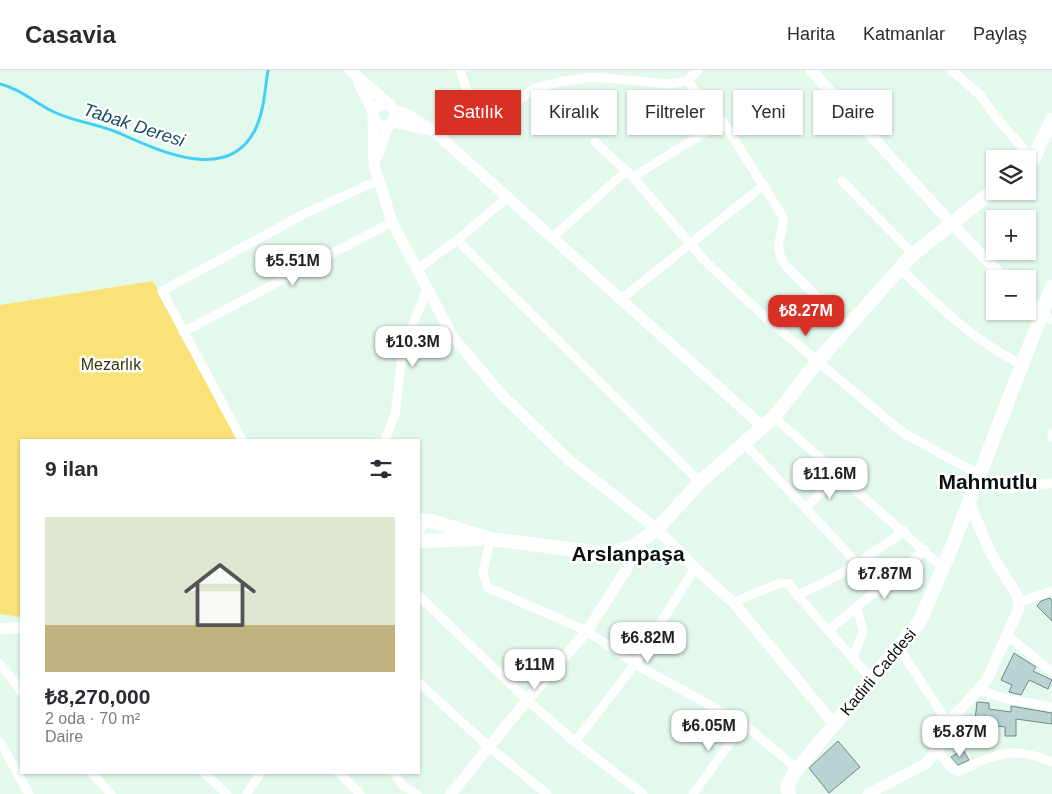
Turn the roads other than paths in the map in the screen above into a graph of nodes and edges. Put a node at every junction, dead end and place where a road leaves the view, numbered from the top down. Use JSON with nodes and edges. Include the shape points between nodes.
{"nodes":[{"id":1,"x":460,"y":70,"type":"edge"},
{"id":2,"x":698,"y":70,"type":"edge"},
{"id":3,"x":811,"y":70,"type":"edge"},
{"id":4,"x":951,"y":70,"type":"edge"},
{"id":5,"x":351,"y":71,"type":"edge"},
{"id":6,"x":687,"y":81,"type":"junction"},
{"id":7,"x":467,"y":90,"type":"edge"},
{"id":8,"x":695,"y":90,"type":"edge"},
{"id":9,"x":521,"y":97,"type":"edge"},
{"id":10,"x":392,"y":107,"type":"junction"},
{"id":11,"x":373,"y":114,"type":"junction"},
{"id":12,"x":1052,"y":120,"type":"edge"},
{"id":13,"x":723,"y":123,"type":"edge"},
{"id":14,"x":390,"y":124,"type":"junction"},
{"id":15,"x":434,"y":132,"type":"junction"},
{"id":16,"x":698,"y":135,"type":"edge"},
{"id":17,"x":595,"y":142,"type":"dead end"},
{"id":18,"x":1021,"y":150,"type":"edge"},
{"id":19,"x":1036,"y":150,"type":"edge"},
{"id":20,"x":374,"y":164,"type":"junction"},
{"id":21,"x":630,"y":174,"type":"junction"},
{"id":22,"x":379,"y":180,"type":"junction"},
{"id":23,"x":842,"y":182,"type":"dead end"},
{"id":24,"x":764,"y":186,"type":"junction"},
{"id":25,"x":986,"y":196,"type":"edge"},
{"id":26,"x":508,"y":198,"type":"junction"},
{"id":27,"x":392,"y":222,"type":"junction"},
{"id":28,"x":951,"y":223,"type":"junction"},
{"id":29,"x":552,"y":238,"type":"junction"},
{"id":30,"x":458,"y":240,"type":"junction"},
{"id":31,"x":690,"y":244,"type":"junction"},
{"id":32,"x":914,"y":254,"type":"junction"},
{"id":33,"x":900,"y":268,"type":"junction"},
{"id":34,"x":416,"y":270,"type":"junction"},
{"id":35,"x":996,"y":270,"type":"edge"},
{"id":36,"x":1052,"y":287,"type":"edge"},
{"id":37,"x":427,"y":290,"type":"junction"},
{"id":38,"x":622,"y":299,"type":"junction"},
{"id":39,"x":1036,"y":307,"type":"edge"},
{"id":40,"x":1047,"y":317,"type":"edge"},
{"id":41,"x":847,"y":328,"type":"junction"},
{"id":42,"x":183,"y":332,"type":"junction"},
{"id":43,"x":817,"y":362,"type":"junction"},
{"id":44,"x":1022,"y":365,"type":"junction"},
{"id":45,"x":774,"y":417,"type":"junction"},
{"id":46,"x":763,"y":427,"type":"junction"},
{"id":47,"x":241,"y":439,"type":"edge"},
{"id":48,"x":385,"y":439,"type":"edge"},
{"id":49,"x":745,"y":444,"type":"junction"},
{"id":50,"x":980,"y":474,"type":"junction"},
{"id":51,"x":839,"y":475,"type":"junction"},
{"id":52,"x":700,"y":482,"type":"junction"},
{"id":53,"x":1052,"y":483,"type":"edge"},
{"id":54,"x":969,"y":502,"type":"junction"},
{"id":55,"x":804,"y":508,"type":"junction"},
{"id":56,"x":420,"y":520,"type":"edge"},
{"id":57,"x":657,"y":529,"type":"junction"},
{"id":58,"x":904,"y":531,"type":"junction"},
{"id":59,"x":490,"y":539,"type":"junction"},
{"id":60,"x":420,"y":541,"type":"edge"},
{"id":61,"x":632,"y":547,"type":"junction"},
{"id":62,"x":925,"y":550,"type":"junction"},
{"id":63,"x":858,"y":564,"type":"junction"},
{"id":64,"x":694,"y":568,"type":"junction"},
{"id":65,"x":943,"y":568,"type":"junction"},
{"id":66,"x":1052,"y":591,"type":"edge"},
{"id":67,"x":798,"y":595,"type":"junction"},
{"id":68,"x":420,"y":597,"type":"edge"},
{"id":69,"x":1020,"y":602,"type":"junction"},
{"id":70,"x":734,"y":603,"type":"junction"},
{"id":71,"x":857,"y":607,"type":"junction"},
{"id":72,"x":20,"y":626,"type":"edge"},
{"id":73,"x":0,"y":628,"type":"edge"},
{"id":74,"x":829,"y":630,"type":"junction"},
{"id":75,"x":587,"y":631,"type":"junction"},
{"id":76,"x":1007,"y":635,"type":"junction"},
{"id":77,"x":899,"y":648,"type":"junction"},
{"id":78,"x":853,"y":657,"type":"junction"},
{"id":79,"x":0,"y":664,"type":"edge"},
{"id":80,"x":635,"y":664,"type":"junction"},
{"id":81,"x":1052,"y":672,"type":"edge"},
{"id":82,"x":872,"y":680,"type":"junction"},
{"id":83,"x":420,"y":684,"type":"edge"},
{"id":84,"x":20,"y":690,"type":"edge"},
{"id":85,"x":980,"y":690,"type":"junction"},
{"id":86,"x":527,"y":700,"type":"junction"},
{"id":87,"x":1052,"y":707,"type":"edge"},
{"id":88,"x":948,"y":723,"type":"junction"},
{"id":89,"x":744,"y":724,"type":"junction"},
{"id":90,"x":834,"y":724,"type":"junction"},
{"id":91,"x":0,"y":742,"type":"edge"},
{"id":92,"x":575,"y":742,"type":"junction"},
{"id":93,"x":488,"y":746,"type":"junction"},
{"id":94,"x":937,"y":749,"type":"junction"},
{"id":95,"x":4,"y":758,"type":"edge"},
{"id":96,"x":1052,"y":762,"type":"edge"},
{"id":97,"x":797,"y":768,"type":"junction"},
{"id":98,"x":93,"y":774,"type":"edge"},
{"id":99,"x":205,"y":774,"type":"edge"},
{"id":100,"x":260,"y":774,"type":"edge"},
{"id":101,"x":340,"y":774,"type":"edge"},
{"id":102,"x":395,"y":774,"type":"edge"},
{"id":103,"x":874,"y":793,"type":"edge"},
{"id":104,"x":30,"y":794,"type":"edge"},
{"id":105,"x":111,"y":794,"type":"edge"},
{"id":106,"x":227,"y":794,"type":"edge"},
{"id":107,"x":247,"y":794,"type":"edge"},
{"id":108,"x":360,"y":794,"type":"edge"},
{"id":109,"x":417,"y":794,"type":"edge"},
{"id":110,"x":452,"y":794,"type":"edge"},
{"id":111,"x":547,"y":794,"type":"edge"},
{"id":112,"x":644,"y":794,"type":"edge"},
{"id":113,"x":693,"y":794,"type":"edge"},
{"id":114,"x":789,"y":794,"type":"edge"}],
"edges":[{"from":1,"to":7,"type":"street"},
{"from":2,"to":6,"type":"street"},
{"from":3,"to":28,"type":"street"},
{"from":4,"to":18,"type":"street","via":[[980,95]]},
{"from":5,"to":10,"type":"street"},
{"from":5,"to":11,"type":"street","via":[[365,92]]},
{"from":6,"to":8,"type":"street"},
{"from":6,"to":9,"type":"street","via":[[660,84],[592,77],[535,88]]},
{"from":10,"to":11,"type":"street","via":[[377,106]]},
{"from":10,"to":14,"type":"street","via":[[395,116]]},
{"from":10,"to":15,"type":"street"},
{"from":11,"to":14,"type":"street","via":[[376,123],[382,126]]},
{"from":11,"to":20,"type":"street"},
{"from":12,"to":19,"type":"main road"},
{"from":13,"to":24,"type":"street"},
{"from":14,"to":15,"type":"street"},
{"from":14,"to":20,"type":"street"},
{"from":15,"to":26,"type":"street"},
{"from":16,"to":21,"type":"street"},
{"from":17,"to":21,"type":"street"},
{"from":20,"to":22,"type":"street"},
{"from":21,"to":29,"type":"street"},
{"from":21,"to":31,"type":"street"},
{"from":22,"to":27,"type":"street"},
{"from":22,"to":42,"type":"street","via":[[304,214],[162,291]]},
{"from":23,"to":32,"type":"street"},
{"from":24,"to":31,"type":"street"},
{"from":24,"to":41,"type":"street","via":[[783,217],[784,228],[777,251],[784,264]]},
{"from":25,"to":28,"type":"main road"},
{"from":26,"to":29,"type":"street"},
{"from":26,"to":30,"type":"street"},
{"from":27,"to":34,"type":"street"},
{"from":27,"to":42,"type":"street"},
{"from":28,"to":32,"type":"main road"},
{"from":28,"to":35,"type":"street"},
{"from":29,"to":38,"type":"street"},
{"from":30,"to":34,"type":"street"},
{"from":30,"to":52,"type":"street"},
{"from":31,"to":38,"type":"street"},
{"from":31,"to":43,"type":"street"},
{"from":32,"to":33,"type":"main road"},
{"from":33,"to":41,"type":"main road"},
{"from":33,"to":44,"type":"street","via":[[966,331]]},
{"from":34,"to":37,"type":"street"},
{"from":36,"to":40,"type":"main road","name":"Kadirli Caddesi"},
{"from":37,"to":48,"type":"street","via":[[403,348],[394,414]]},
{"from":37,"to":57,"type":"street","via":[[453,337],[501,394],[570,461]]},
{"from":38,"to":46,"type":"street"},
{"from":39,"to":40,"type":"street"},
{"from":40,"to":44,"type":"main road","name":"Kadirli Caddesi"},
{"from":41,"to":43,"type":"main road"},
{"from":42,"to":47,"type":"street"},
{"from":43,"to":45,"type":"main road"},
{"from":43,"to":50,"type":"street","via":[[902,432]]},
{"from":44,"to":50,"type":"main road","name":"Kadirli Caddesi"},
{"from":45,"to":46,"type":"main road"},
{"from":45,"to":51,"type":"street"},
{"from":46,"to":49,"type":"main road"},
{"from":49,"to":52,"type":"main road"},
{"from":49,"to":55,"type":"street"},
{"from":50,"to":53,"type":"street","via":[[1005,489]]},
{"from":50,"to":54,"type":"main road","name":"Kadirli Caddesi"},
{"from":51,"to":55,"type":"street"},
{"from":51,"to":58,"type":"street"},
{"from":52,"to":57,"type":"main road"},
{"from":54,"to":65,"type":"main road","name":"Kadirli Caddesi"},
{"from":54,"to":69,"type":"street","via":[[990,552]]},
{"from":55,"to":63,"type":"street"},
{"from":56,"to":59,"type":"main road"},
{"from":57,"to":61,"type":"main road"},
{"from":57,"to":64,"type":"street"},
{"from":58,"to":62,"type":"street"},
{"from":58,"to":63,"type":"street"},
{"from":59,"to":60,"type":"main road"},
{"from":59,"to":61,"type":"main road","via":[[606,553]]},
{"from":59,"to":75,"type":"street","via":[[483,573],[487,587]]},
{"from":61,"to":75,"type":"street","via":[[628,566]]},
{"from":62,"to":65,"type":"street"},
{"from":62,"to":71,"type":"street"},
{"from":63,"to":67,"type":"street"},
{"from":64,"to":70,"type":"street"},
{"from":64,"to":80,"type":"street"},
{"from":65,"to":77,"type":"main road","name":"Kadirli Caddesi","via":[[920,621]]},
{"from":66,"to":69,"type":"street"},
{"from":67,"to":70,"type":"street","via":[[790,584],[781,583]]},
{"from":67,"to":74,"type":"street"},
{"from":68,"to":86,"type":"street"},
{"from":69,"to":76,"type":"street"},
{"from":70,"to":90,"type":"street"},
{"from":71,"to":74,"type":"street"},
{"from":71,"to":78,"type":"street","via":[[864,630]]},
{"from":72,"to":73,"type":"street"},
{"from":74,"to":78,"type":"street"},
{"from":75,"to":80,"type":"street"},
{"from":75,"to":86,"type":"street"},
{"from":76,"to":81,"type":"street"},
{"from":76,"to":85,"type":"street"},
{"from":77,"to":82,"type":"main road","name":"Kadirli Caddesi"},
{"from":77,"to":88,"type":"street"},
{"from":78,"to":82,"type":"street"},
{"from":79,"to":84,"type":"street"},
{"from":80,"to":89,"type":"street"},
{"from":80,"to":92,"type":"street"},
{"from":82,"to":90,"type":"main road","name":"Kadirli Caddesi"},
{"from":83,"to":93,"type":"street"},
{"from":85,"to":87,"type":"street","via":[[1003,698]]},
{"from":85,"to":88,"type":"street"},
{"from":86,"to":92,"type":"street"},
{"from":86,"to":93,"type":"street"},
{"from":88,"to":94,"type":"street"},
{"from":89,"to":97,"type":"street"},
{"from":89,"to":113,"type":"street"},
{"from":90,"to":97,"type":"main road","name":"Kadirli Caddesi"},
{"from":91,"to":95,"type":"street"},
{"from":92,"to":112,"type":"street"},
{"from":93,"to":110,"type":"street"},
{"from":93,"to":111,"type":"street"},
{"from":94,"to":96,"type":"street","via":[[950,767],[958,772],[988,756],[1004,752],[1036,755]]},
{"from":94,"to":103,"type":"street","via":[[924,764]]},
{"from":95,"to":104,"type":"street"},
{"from":97,"to":114,"type":"main road","name":"Kadirli Caddesi","via":[[790,779]]},
{"from":98,"to":105,"type":"street"},
{"from":99,"to":106,"type":"street"},
{"from":100,"to":107,"type":"street"},
{"from":101,"to":108,"type":"street"},
{"from":102,"to":109,"type":"street","via":[[401,784]]}]}
